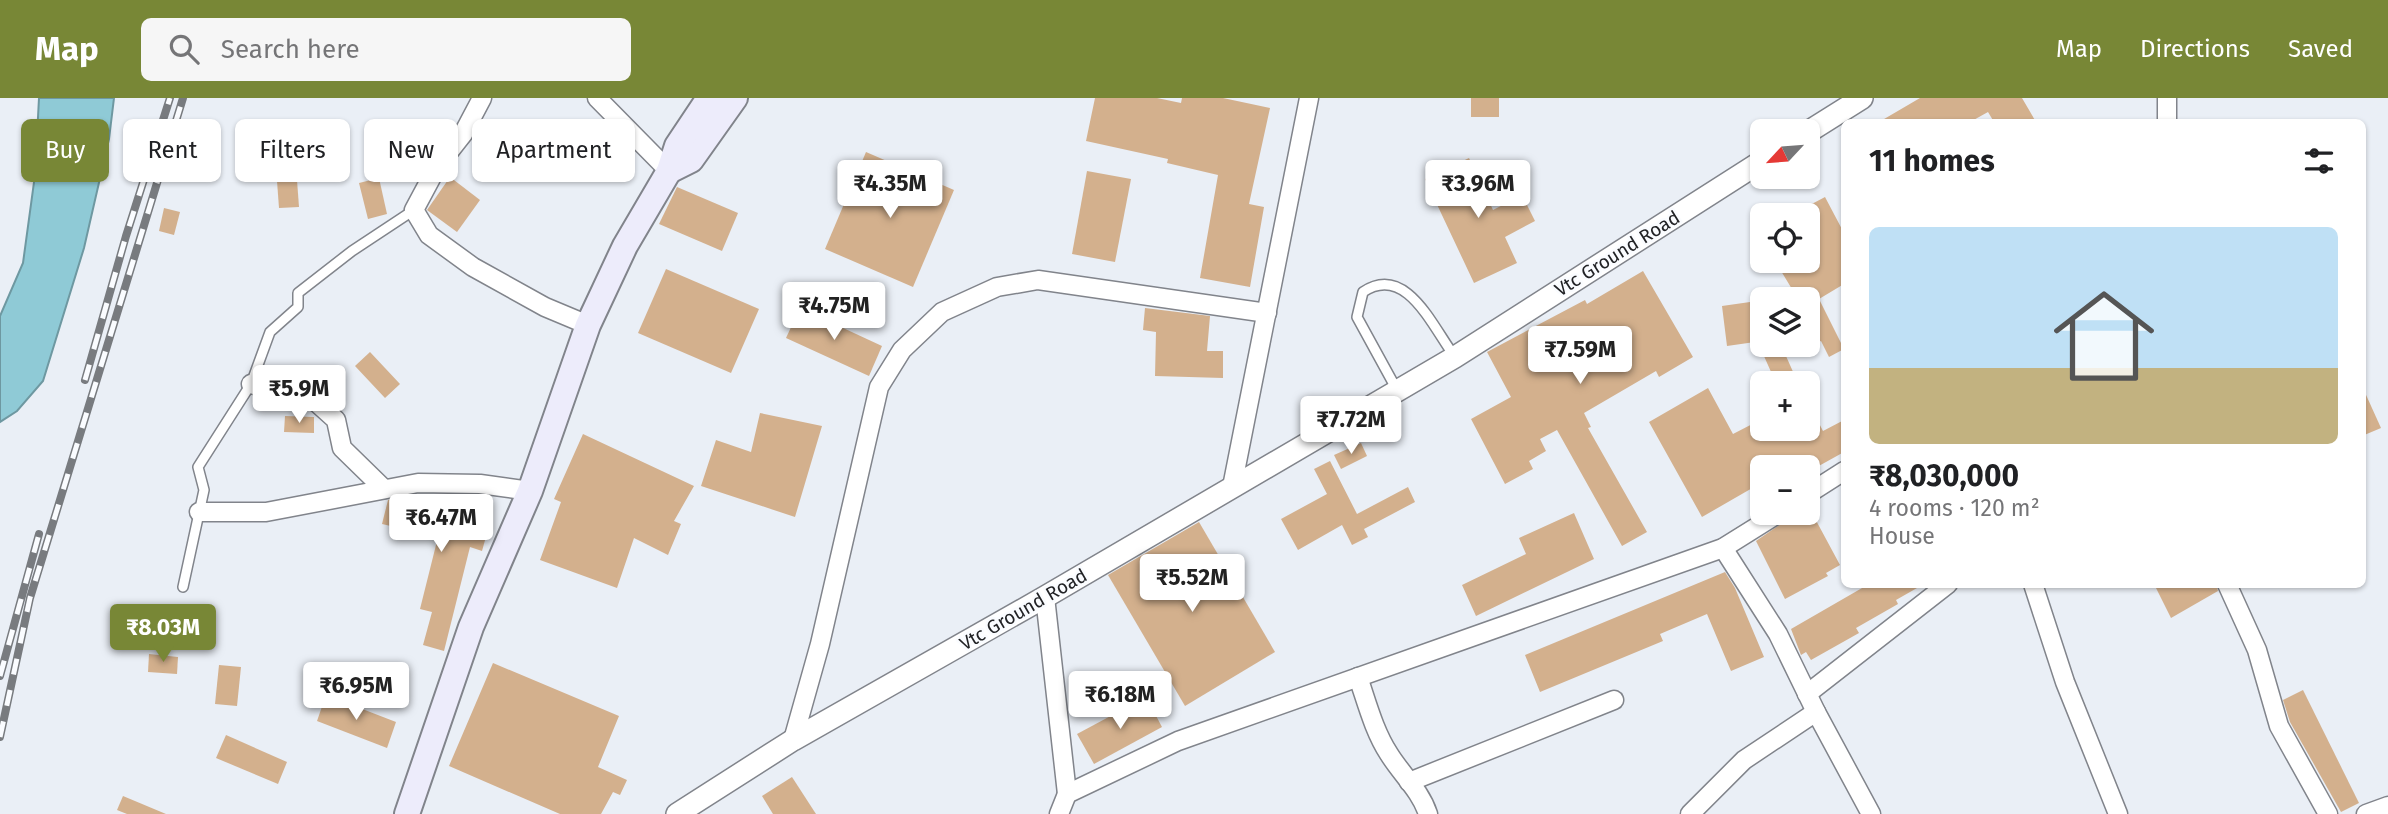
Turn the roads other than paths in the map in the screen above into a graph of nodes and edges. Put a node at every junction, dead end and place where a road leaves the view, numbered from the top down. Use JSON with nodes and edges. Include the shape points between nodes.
{"nodes":[{"id":1,"x":482,"y":98,"type":"edge"},
{"id":2,"x":597,"y":98,"type":"edge"},
{"id":3,"x":709,"y":98,"type":"edge"},
{"id":4,"x":735,"y":98,"type":"edge"},
{"id":5,"x":1309,"y":98,"type":"edge"},
{"id":6,"x":1861,"y":98,"type":"edge"},
{"id":7,"x":2167,"y":98,"type":"edge"},
{"id":8,"x":2167,"y":119,"type":"edge"},
{"id":9,"x":1820,"y":124,"type":"edge"},
{"id":10,"x":1750,"y":169,"type":"edge"},
{"id":11,"x":669,"y":171,"type":"junction"},
{"id":12,"x":414,"y":211,"type":"junction"},
{"id":13,"x":1267,"y":313,"type":"junction"},
{"id":14,"x":588,"y":325,"type":"junction"},
{"id":15,"x":1455,"y":357,"type":"junction"},
{"id":16,"x":251,"y":384,"type":"junction"},
{"id":17,"x":1398,"y":390,"type":"junction"},
{"id":18,"x":1841,"y":473,"type":"edge"},
{"id":19,"x":1820,"y":486,"type":"edge"},
{"id":20,"x":1232,"y":487,"type":"junction"},
{"id":21,"x":384,"y":489,"type":"junction"},
{"id":22,"x":530,"y":491,"type":"junction"},
{"id":23,"x":199,"y":512,"type":"junction"},
{"id":24,"x":1760,"y":525,"type":"edge"},
{"id":25,"x":1723,"y":548,"type":"junction"},
{"id":26,"x":183,"y":587,"type":"dead end"},
{"id":27,"x":1943,"y":588,"type":"edge"},
{"id":28,"x":2034,"y":588,"type":"edge"},
{"id":29,"x":2229,"y":588,"type":"edge"},
{"id":30,"x":1045,"y":597,"type":"junction"},
{"id":31,"x":1358,"y":677,"type":"junction"},
{"id":32,"x":1807,"y":694,"type":"junction"},
{"id":33,"x":1614,"y":700,"type":"dead end"},
{"id":34,"x":1816,"y":712,"type":"junction"},
{"id":35,"x":793,"y":740,"type":"junction"},
{"id":36,"x":1409,"y":782,"type":"junction"},
{"id":37,"x":1067,"y":794,"type":"junction"},
{"id":38,"x":2388,"y":806,"type":"edge"},
{"id":39,"x":407,"y":814,"type":"edge"},
{"id":40,"x":677,"y":814,"type":"edge"},
{"id":41,"x":1059,"y":814,"type":"edge"},
{"id":42,"x":1428,"y":814,"type":"edge"},
{"id":43,"x":1690,"y":814,"type":"edge"},
{"id":44,"x":1871,"y":814,"type":"edge"},
{"id":45,"x":2118,"y":814,"type":"edge"},
{"id":46,"x":2328,"y":814,"type":"edge"},
{"id":47,"x":2366,"y":814,"type":"edge"}],
"edges":[{"from":1,"to":12,"type":"street"},
{"from":2,"to":11,"type":"street"},
{"from":3,"to":11,"type":"main road","via":[[677,146]]},
{"from":4,"to":11,"type":"main road","via":[[691,160]]},
{"from":5,"to":13,"type":"street"},
{"from":6,"to":9,"type":"street"},
{"from":7,"to":8,"type":"street"},
{"from":10,"to":15,"type":"street","name":"Vtc Ground Road"},
{"from":11,"to":14,"type":"main road","via":[[625,246]]},
{"from":12,"to":14,"type":"street","via":[[429,235],[473,267]]},
{"from":12,"to":16,"type":"lane","via":[[298,293],[298,307],[270,332]]},
{"from":13,"to":20,"type":"street"},
{"from":13,"to":35,"type":"street","via":[[1038,280],[997,287],[942,312],[902,351],[879,387],[820,644]]},
{"from":14,"to":22,"type":"main road"},
{"from":15,"to":17,"type":"street","name":"Vtc Ground Road"},
{"from":15,"to":17,"type":"lane","via":[[1401,286],[1375,284],[1363,292],[1357,317]]},
{"from":16,"to":21,"type":"street","via":[[316,402],[336,420],[348,456]]},
{"from":16,"to":23,"type":"lane","via":[[198,467],[204,490]]},
{"from":17,"to":20,"type":"street","name":"Vtc Ground Road"},
{"from":18,"to":19,"type":"street"},
{"from":20,"to":30,"type":"street","name":"Vtc Ground Road"},
{"from":21,"to":22,"type":"street","via":[[418,483]]},
{"from":21,"to":23,"type":"street","via":[[265,512]]},
{"from":22,"to":39,"type":"main road","via":[[471,627]]},
{"from":23,"to":26,"type":"lane"},
{"from":24,"to":25,"type":"street"},
{"from":25,"to":31,"type":"street"},
{"from":25,"to":32,"type":"street","via":[[1778,634]]},
{"from":27,"to":32,"type":"street"},
{"from":28,"to":45,"type":"street","via":[[2065,682]]},
{"from":29,"to":46,"type":"street","via":[[2258,650],[2279,726]]},
{"from":30,"to":35,"type":"street","name":"Vtc Ground Road"},
{"from":30,"to":37,"type":"street"},
{"from":31,"to":36,"type":"street","via":[[1374,726]]},
{"from":31,"to":37,"type":"street","via":[[1178,741]]},
{"from":32,"to":34,"type":"street"},
{"from":33,"to":36,"type":"street"},
{"from":34,"to":43,"type":"street","via":[[1744,761]]},
{"from":34,"to":44,"type":"street"},
{"from":35,"to":40,"type":"street","name":"Vtc Ground Road"},
{"from":36,"to":42,"type":"street","via":[[1421,795]]},
{"from":37,"to":41,"type":"street"},
{"from":38,"to":47,"type":"street"}]}
